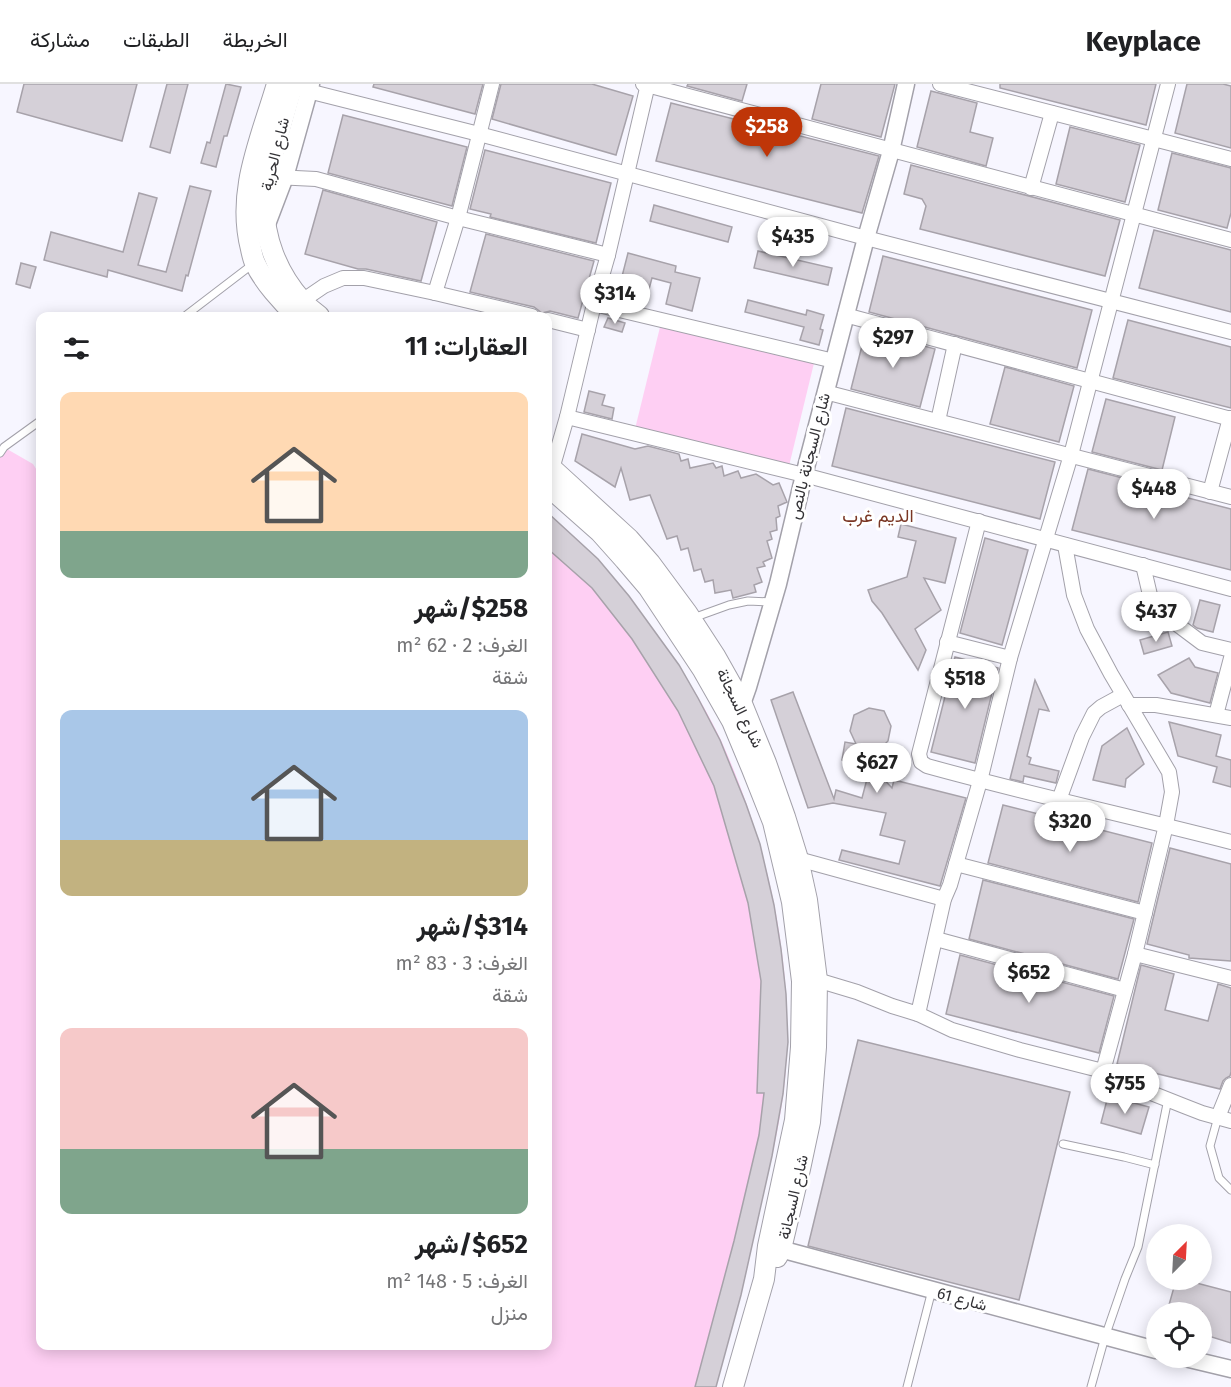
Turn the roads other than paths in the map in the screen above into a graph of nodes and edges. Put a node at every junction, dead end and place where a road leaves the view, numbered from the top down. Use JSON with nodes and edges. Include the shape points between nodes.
{"nodes":[{"id":1,"x":492,"y":84,"type":"edge"},
{"id":2,"x":646,"y":84,"type":"edge"},
{"id":3,"x":906,"y":84,"type":"edge"},
{"id":4,"x":940,"y":84,"type":"edge"},
{"id":5,"x":1168,"y":84,"type":"edge"},
{"id":6,"x":296,"y":86,"type":"edge"},
{"id":7,"x":1052,"y":113,"type":"junction"},
{"id":8,"x":479,"y":134,"type":"junction"},
{"id":9,"x":1154,"y":139,"type":"junction"},
{"id":10,"x":891,"y":151,"type":"junction"},
{"id":11,"x":1231,"y":159,"type":"edge"},
{"id":12,"x":627,"y":174,"type":"junction"},
{"id":13,"x":267,"y":177,"type":"junction"},
{"id":14,"x":1031,"y":188,"type":"junction"},
{"id":15,"x":1134,"y":215,"type":"junction"},
{"id":16,"x":458,"y":219,"type":"junction"},
{"id":17,"x":866,"y":238,"type":"junction"},
{"id":18,"x":1231,"y":240,"type":"edge"},
{"id":19,"x":608,"y":255,"type":"junction"},
{"id":20,"x":255,"y":263,"type":"junction"},
{"id":21,"x":435,"y":293,"type":"junction"},
{"id":22,"x":1111,"y":301,"type":"junction"},
{"id":23,"x":594,"y":304,"type":"junction"},
{"id":24,"x":299,"y":309,"type":"edge"},
{"id":25,"x":190,"y":312,"type":"edge"},
{"id":26,"x":515,"y":312,"type":"edge"},
{"id":27,"x":845,"y":315,"type":"junction"},
{"id":28,"x":552,"y":321,"type":"edge"},
{"id":29,"x":588,"y":330,"type":"junction"},
{"id":30,"x":1231,"y":332,"type":"edge"},
{"id":31,"x":954,"y":344,"type":"junction"},
{"id":32,"x":834,"y":361,"type":"junction"},
{"id":33,"x":1090,"y":380,"type":"junction"},
{"id":34,"x":825,"y":392,"type":"junction"},
{"id":35,"x":567,"y":417,"type":"junction"},
{"id":36,"x":1230,"y":418,"type":"edge"},
{"id":37,"x":938,"y":421,"type":"junction"},
{"id":38,"x":36,"y":424,"type":"edge"},
{"id":39,"x":0,"y":453,"type":"edge"},
{"id":40,"x":1071,"y":455,"type":"junction"},
{"id":41,"x":552,"y":464,"type":"edge"},
{"id":42,"x":552,"y":475,"type":"edge"},
{"id":43,"x":804,"y":475,"type":"junction"},
{"id":44,"x":552,"y":476,"type":"edge"},
{"id":45,"x":1210,"y":492,"type":"junction"},
{"id":46,"x":1231,"y":497,"type":"edge"},
{"id":47,"x":979,"y":521,"type":"junction"},
{"id":48,"x":1045,"y":540,"type":"junction"},
{"id":49,"x":1065,"y":545,"type":"junction"},
{"id":50,"x":1143,"y":565,"type":"junction"},
{"id":51,"x":1231,"y":589,"type":"edge"},
{"id":52,"x":772,"y":602,"type":"junction"},
{"id":53,"x":690,"y":619,"type":"junction"},
{"id":54,"x":948,"y":642,"type":"junction"},
{"id":55,"x":1231,"y":650,"type":"edge"},
{"id":56,"x":1010,"y":658,"type":"junction"},
{"id":57,"x":1231,"y":658,"type":"edge"},
{"id":58,"x":1126,"y":700,"type":"junction"},
{"id":59,"x":742,"y":704,"type":"junction"},
{"id":60,"x":1216,"y":715,"type":"junction"},
{"id":61,"x":1231,"y":718,"type":"edge"},
{"id":62,"x":732,"y":721,"type":"junction"},
{"id":63,"x":980,"y":781,"type":"junction"},
{"id":64,"x":1059,"y":800,"type":"junction"},
{"id":65,"x":1166,"y":825,"type":"junction"},
{"id":66,"x":1231,"y":842,"type":"edge"},
{"id":67,"x":798,"y":859,"type":"junction"},
{"id":68,"x":956,"y":864,"type":"junction"},
{"id":69,"x":944,"y":900,"type":"junction"},
{"id":70,"x":1145,"y":913,"type":"junction"},
{"id":71,"x":936,"y":939,"type":"junction"},
{"id":72,"x":1135,"y":954,"type":"junction"},
{"id":73,"x":1231,"y":978,"type":"edge"},
{"id":74,"x":817,"y":980,"type":"junction"},
{"id":75,"x":1125,"y":990,"type":"junction"},
{"id":76,"x":918,"y":1014,"type":"junction"},
{"id":77,"x":1103,"y":1071,"type":"junction"},
{"id":78,"x":1231,"y":1085,"type":"edge"},
{"id":79,"x":1168,"y":1100,"type":"junction"},
{"id":80,"x":1225,"y":1119,"type":"edge"},
{"id":81,"x":1063,"y":1144,"type":"dead end"},
{"id":82,"x":1155,"y":1165,"type":"junction"},
{"id":83,"x":1231,"y":1190,"type":"edge"},
{"id":84,"x":775,"y":1247,"type":"junction"},
{"id":85,"x":932,"y":1290,"type":"junction"},
{"id":86,"x":1105,"y":1337,"type":"junction"},
{"id":87,"x":1146,"y":1347,"type":"edge"},
{"id":88,"x":1212,"y":1364,"type":"edge"},
{"id":89,"x":1231,"y":1369,"type":"edge"},
{"id":90,"x":733,"y":1387,"type":"edge"},
{"id":91,"x":907,"y":1387,"type":"edge"},
{"id":92,"x":1091,"y":1387,"type":"edge"}],
"edges":[{"from":1,"to":8,"type":"street"},
{"from":2,"to":10,"type":"street"},
{"from":2,"to":12,"type":"street"},
{"from":3,"to":10,"type":"street","name":"شارع السجانة بالنص"},
{"from":4,"to":7,"type":"street"},
{"from":5,"to":9,"type":"street"},
{"from":6,"to":8,"type":"street"},
{"from":6,"to":13,"type":"main road","name":"شارع الحرية"},
{"from":7,"to":9,"type":"street"},
{"from":7,"to":14,"type":"street"},
{"from":8,"to":12,"type":"street"},
{"from":8,"to":16,"type":"street"},
{"from":9,"to":11,"type":"street"},
{"from":9,"to":15,"type":"street"},
{"from":10,"to":14,"type":"street"},
{"from":10,"to":17,"type":"street","name":"شارع السجانة بالنص"},
{"from":12,"to":17,"type":"street"},
{"from":12,"to":19,"type":"street"},
{"from":13,"to":16,"type":"street","via":[[316,179]]},
{"from":13,"to":20,"type":"main road","name":"شارع الحرية","via":[[246,197],[246,223]]},
{"from":13,"to":24,"type":"main road","name":"شارع الحرية","via":[[267,238]]},
{"from":14,"to":15,"type":"street"},
{"from":15,"to":18,"type":"street"},
{"from":15,"to":22,"type":"street"},
{"from":16,"to":19,"type":"street"},
{"from":16,"to":21,"type":"street"},
{"from":17,"to":22,"type":"street"},
{"from":17,"to":27,"type":"street","name":"شارع السجانة بالنص"},
{"from":19,"to":23,"type":"street"},
{"from":20,"to":24,"type":"main road","name":"شارع الحرية","via":[[284,303]]},
{"from":20,"to":25,"type":"lane"},
{"from":21,"to":24,"type":"street","via":[[364,278],[343,278],[324,286]]},
{"from":21,"to":26,"type":"street"},
{"from":22,"to":30,"type":"street"},
{"from":22,"to":33,"type":"street"},
{"from":23,"to":29,"type":"street"},
{"from":23,"to":32,"type":"street"},
{"from":27,"to":31,"type":"street"},
{"from":27,"to":32,"type":"street","name":"شارع السجانة بالنص"},
{"from":28,"to":29,"type":"street"},
{"from":29,"to":35,"type":"street"},
{"from":31,"to":33,"type":"street"},
{"from":31,"to":37,"type":"street"},
{"from":32,"to":34,"type":"street","name":"شارع السجانة بالنص"},
{"from":33,"to":36,"type":"street"},
{"from":33,"to":40,"type":"street"},
{"from":34,"to":37,"type":"street"},
{"from":34,"to":43,"type":"street","name":"شارع السجانة بالنص"},
{"from":35,"to":41,"type":"street"},
{"from":35,"to":43,"type":"street"},
{"from":36,"to":45,"type":"street"},
{"from":37,"to":40,"type":"street"},
{"from":38,"to":39,"type":"lane"},
{"from":40,"to":45,"type":"street"},
{"from":40,"to":48,"type":"street"},
{"from":42,"to":53,"type":"main road","name":"شارع السجانة","via":[[629,539]]},
{"from":43,"to":47,"type":"street"},
{"from":43,"to":52,"type":"street","name":"شارع السجانة بالنص"},
{"from":44,"to":62,"type":"main road","name":"شارع السجانة","via":[[648,587]]},
{"from":45,"to":46,"type":"street"},
{"from":47,"to":48,"type":"street"},
{"from":47,"to":54,"type":"street"},
{"from":48,"to":49,"type":"street"},
{"from":48,"to":56,"type":"street"},
{"from":49,"to":50,"type":"street"},
{"from":49,"to":58,"type":"street","via":[[1082,618]]},
{"from":50,"to":51,"type":"street"},
{"from":50,"to":55,"type":"street","via":[[1150,595],[1162,613],[1202,643]]},
{"from":52,"to":53,"type":"lane","via":[[748,601]]},
{"from":52,"to":59,"type":"street","name":"شارع السجانة بالنص"},
{"from":53,"to":59,"type":"main road","name":"شارع السجانة"},
{"from":54,"to":56,"type":"street"},
{"from":54,"to":63,"type":"street","via":[[919,754],[927,766]]},
{"from":56,"to":63,"type":"street"},
{"from":57,"to":60,"type":"street"},
{"from":58,"to":60,"type":"street"},
{"from":58,"to":64,"type":"street","via":[[1094,713]]},
{"from":58,"to":65,"type":"street","via":[[1172,782]]},
{"from":59,"to":62,"type":"street","name":"شارع السجانة بالنص"},
{"from":59,"to":67,"type":"main road","name":"شارع السجانة"},
{"from":60,"to":61,"type":"street"},
{"from":62,"to":84,"type":"main road","name":"شارع السجانة","via":[[773,822],[792,902],[802,981],[795,1120]]},
{"from":63,"to":64,"type":"street"},
{"from":63,"to":68,"type":"street"},
{"from":64,"to":65,"type":"street"},
{"from":65,"to":66,"type":"street"},
{"from":65,"to":70,"type":"street"},
{"from":67,"to":69,"type":"street"},
{"from":67,"to":74,"type":"main road","name":"شارع السجانة"},
{"from":68,"to":69,"type":"street"},
{"from":68,"to":70,"type":"street"},
{"from":69,"to":71,"type":"street"},
{"from":70,"to":72,"type":"street"},
{"from":71,"to":75,"type":"street"},
{"from":71,"to":76,"type":"street"},
{"from":72,"to":73,"type":"street"},
{"from":72,"to":75,"type":"street"},
{"from":74,"to":76,"type":"street"},
{"from":74,"to":84,"type":"main road","name":"شارع السجانة","via":[[810,1122],[800,1169]]},
{"from":75,"to":77,"type":"street"},
{"from":76,"to":77,"type":"street","via":[[952,1030]]},
{"from":77,"to":79,"type":"street"},
{"from":78,"to":80,"type":"street"},
{"from":79,"to":80,"type":"street"},
{"from":79,"to":82,"type":"lane"},
{"from":80,"to":83,"type":"lane","via":[[1214,1131],[1210,1146],[1220,1178]]},
{"from":81,"to":82,"type":"lane"},
{"from":82,"to":86,"type":"lane","via":[[1138,1247]]},
{"from":84,"to":85,"type":"street","name":"شارع 61"},
{"from":84,"to":90,"type":"main road","name":"شارع السجانة"},
{"from":85,"to":86,"type":"street","name":"شارع 61"},
{"from":85,"to":91,"type":"lane"},
{"from":86,"to":87,"type":"street","name":"شارع 61"},
{"from":86,"to":92,"type":"lane"},
{"from":88,"to":89,"type":"street"}]}
